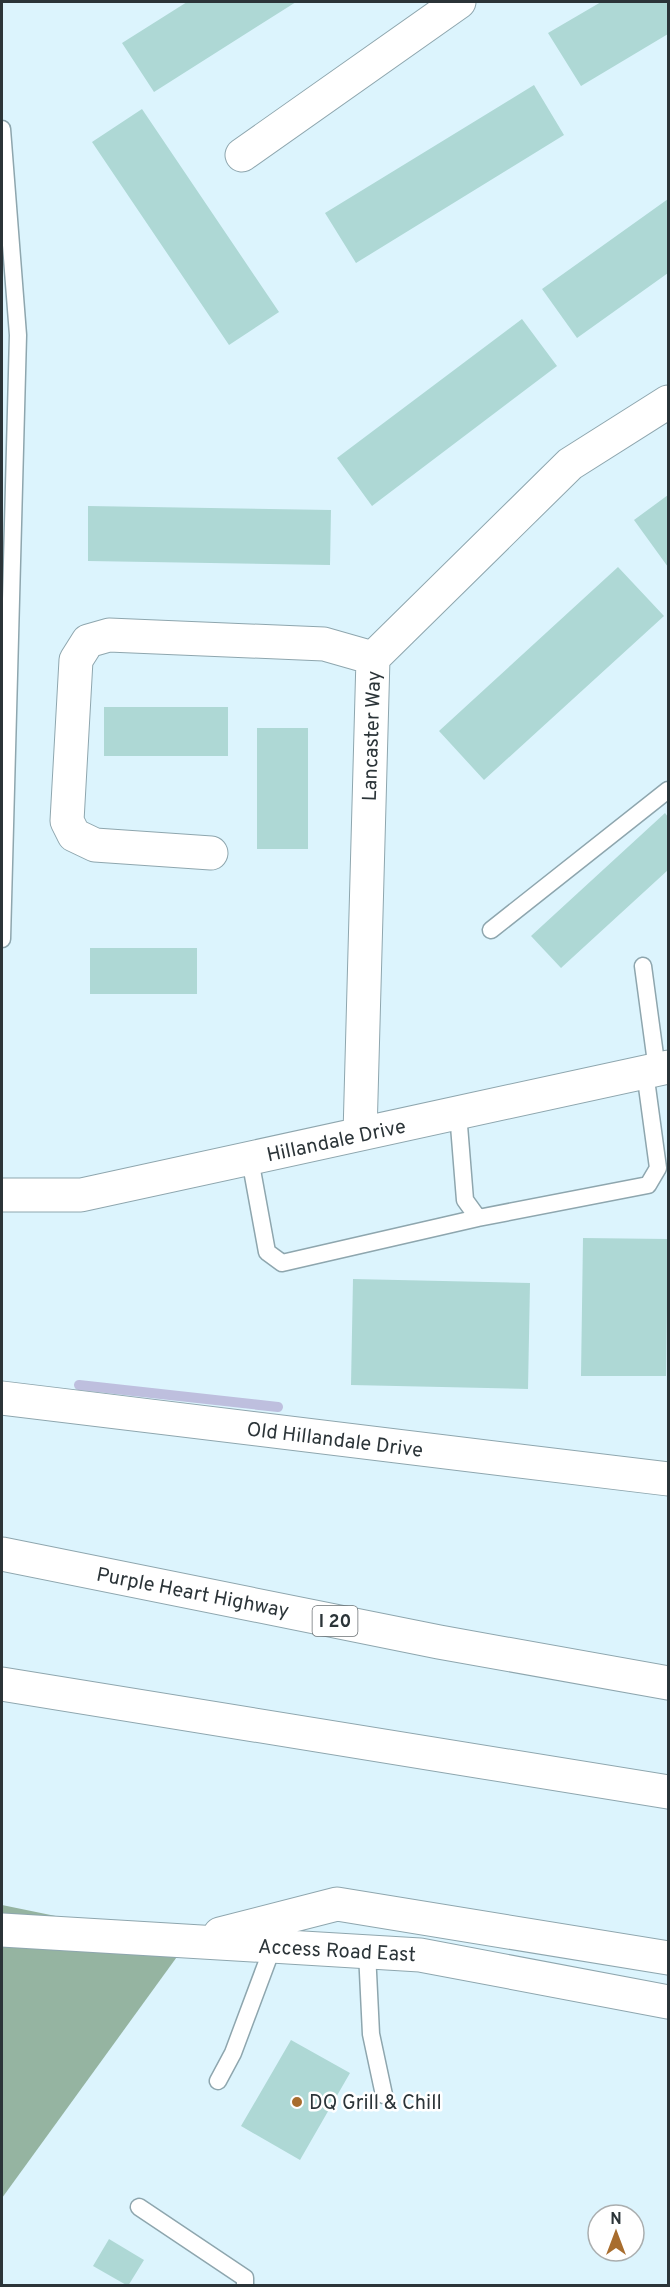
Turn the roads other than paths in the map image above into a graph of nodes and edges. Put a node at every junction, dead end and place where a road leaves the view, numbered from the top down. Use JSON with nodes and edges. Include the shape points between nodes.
{"nodes":[{"id":1,"x":459,"y":2,"type":"edge"},
{"id":2,"x":2,"y":129,"type":"edge"},
{"id":3,"x":242,"y":155,"type":"dead end"},
{"id":4,"x":7,"y":267,"type":"edge"},
{"id":5,"x":669,"y":402,"type":"edge"},
{"id":6,"x":373,"y":658,"type":"junction"},
{"id":7,"x":4,"y":723,"type":"edge"},
{"id":8,"x":669,"y":790,"type":"edge"},
{"id":9,"x":211,"y":853,"type":"dead end"},
{"id":10,"x":2,"y":899,"type":"edge"},
{"id":11,"x":491,"y":930,"type":"dead end"},
{"id":12,"x":2,"y":939,"type":"edge"},
{"id":13,"x":643,"y":966,"type":"dead end"},
{"id":14,"x":657,"y":1070,"type":"edge"},
{"id":15,"x":458,"y":1113,"type":"junction"},
{"id":16,"x":360,"y":1134,"type":"junction"},
{"id":17,"x":250,"y":1159,"type":"junction"},
{"id":18,"x":663,"y":1168,"type":"edge"},
{"id":19,"x":2,"y":1195,"type":"edge"},
{"id":20,"x":478,"y":1218,"type":"junction"},
{"id":21,"x":2,"y":1398,"type":"edge"},
{"id":22,"x":669,"y":1479,"type":"edge"},
{"id":23,"x":2,"y":1554,"type":"edge"},
{"id":24,"x":669,"y":1683,"type":"edge"},
{"id":25,"x":2,"y":1684,"type":"edge"},
{"id":26,"x":669,"y":1792,"type":"edge"},
{"id":27,"x":2,"y":1930,"type":"edge"},
{"id":28,"x":192,"y":1941,"type":"junction"},
{"id":29,"x":273,"y":1946,"type":"junction"},
{"id":30,"x":368,"y":1952,"type":"junction"},
{"id":31,"x":669,"y":1958,"type":"edge"},
{"id":32,"x":669,"y":2002,"type":"edge"},
{"id":33,"x":218,"y":2081,"type":"dead end"},
{"id":34,"x":384,"y":2095,"type":"dead end"},
{"id":35,"x":139,"y":2207,"type":"dead end"},
{"id":36,"x":245,"y":2286,"type":"edge"}],
"edges":[{"from":1,"to":3,"type":"main road"},
{"from":2,"to":4,"type":"lane"},
{"from":4,"to":7,"type":"lane","via":[[18,335]]},
{"from":5,"to":6,"type":"main road","name":"Lancaster Way","via":[[570,464]]},
{"from":6,"to":9,"type":"main road","via":[[324,644],[109,636],[88,641],[76,660],[67,821],[74,835],[95,844]]},
{"from":6,"to":16,"type":"main road","name":"Lancaster Way"},
{"from":7,"to":10,"type":"lane"},
{"from":8,"to":11,"type":"lane"},
{"from":10,"to":12,"type":"lane"},
{"from":13,"to":14,"type":"lane"},
{"from":14,"to":15,"type":"main road","name":"Hillandale Drive"},
{"from":14,"to":18,"type":"lane"},
{"from":15,"to":16,"type":"main road","name":"Hillandale Drive"},
{"from":15,"to":20,"type":"lane","via":[[465,1200]]},
{"from":16,"to":17,"type":"main road","name":"Hillandale Drive"},
{"from":17,"to":19,"type":"main road","name":"Hillandale Drive","via":[[81,1195]]},
{"from":17,"to":20,"type":"lane","via":[[267,1252],[282,1263]]},
{"from":18,"to":20,"type":"lane","via":[[648,1185]]},
{"from":21,"to":22,"type":"main road","name":"Old Hillandale Drive"},
{"from":23,"to":24,"type":"main road","name":"Purple Heart Highway","number":"I 20","via":[[439,1642]]},
{"from":25,"to":26,"type":"main road"},
{"from":27,"to":28,"type":"main road","name":"Access Road East"},
{"from":28,"to":29,"type":"main road","name":"Access Road East"},
{"from":28,"to":31,"type":"main road","via":[[337,1904]]},
{"from":29,"to":30,"type":"main road","name":"Access Road East"},
{"from":29,"to":33,"type":"lane","via":[[233,2053]]},
{"from":30,"to":32,"type":"main road","name":"Access Road East","via":[[420,1954]]},
{"from":30,"to":34,"type":"lane","via":[[371,2034]]},
{"from":35,"to":36,"type":"lane","via":[[245,2278]]}]}
